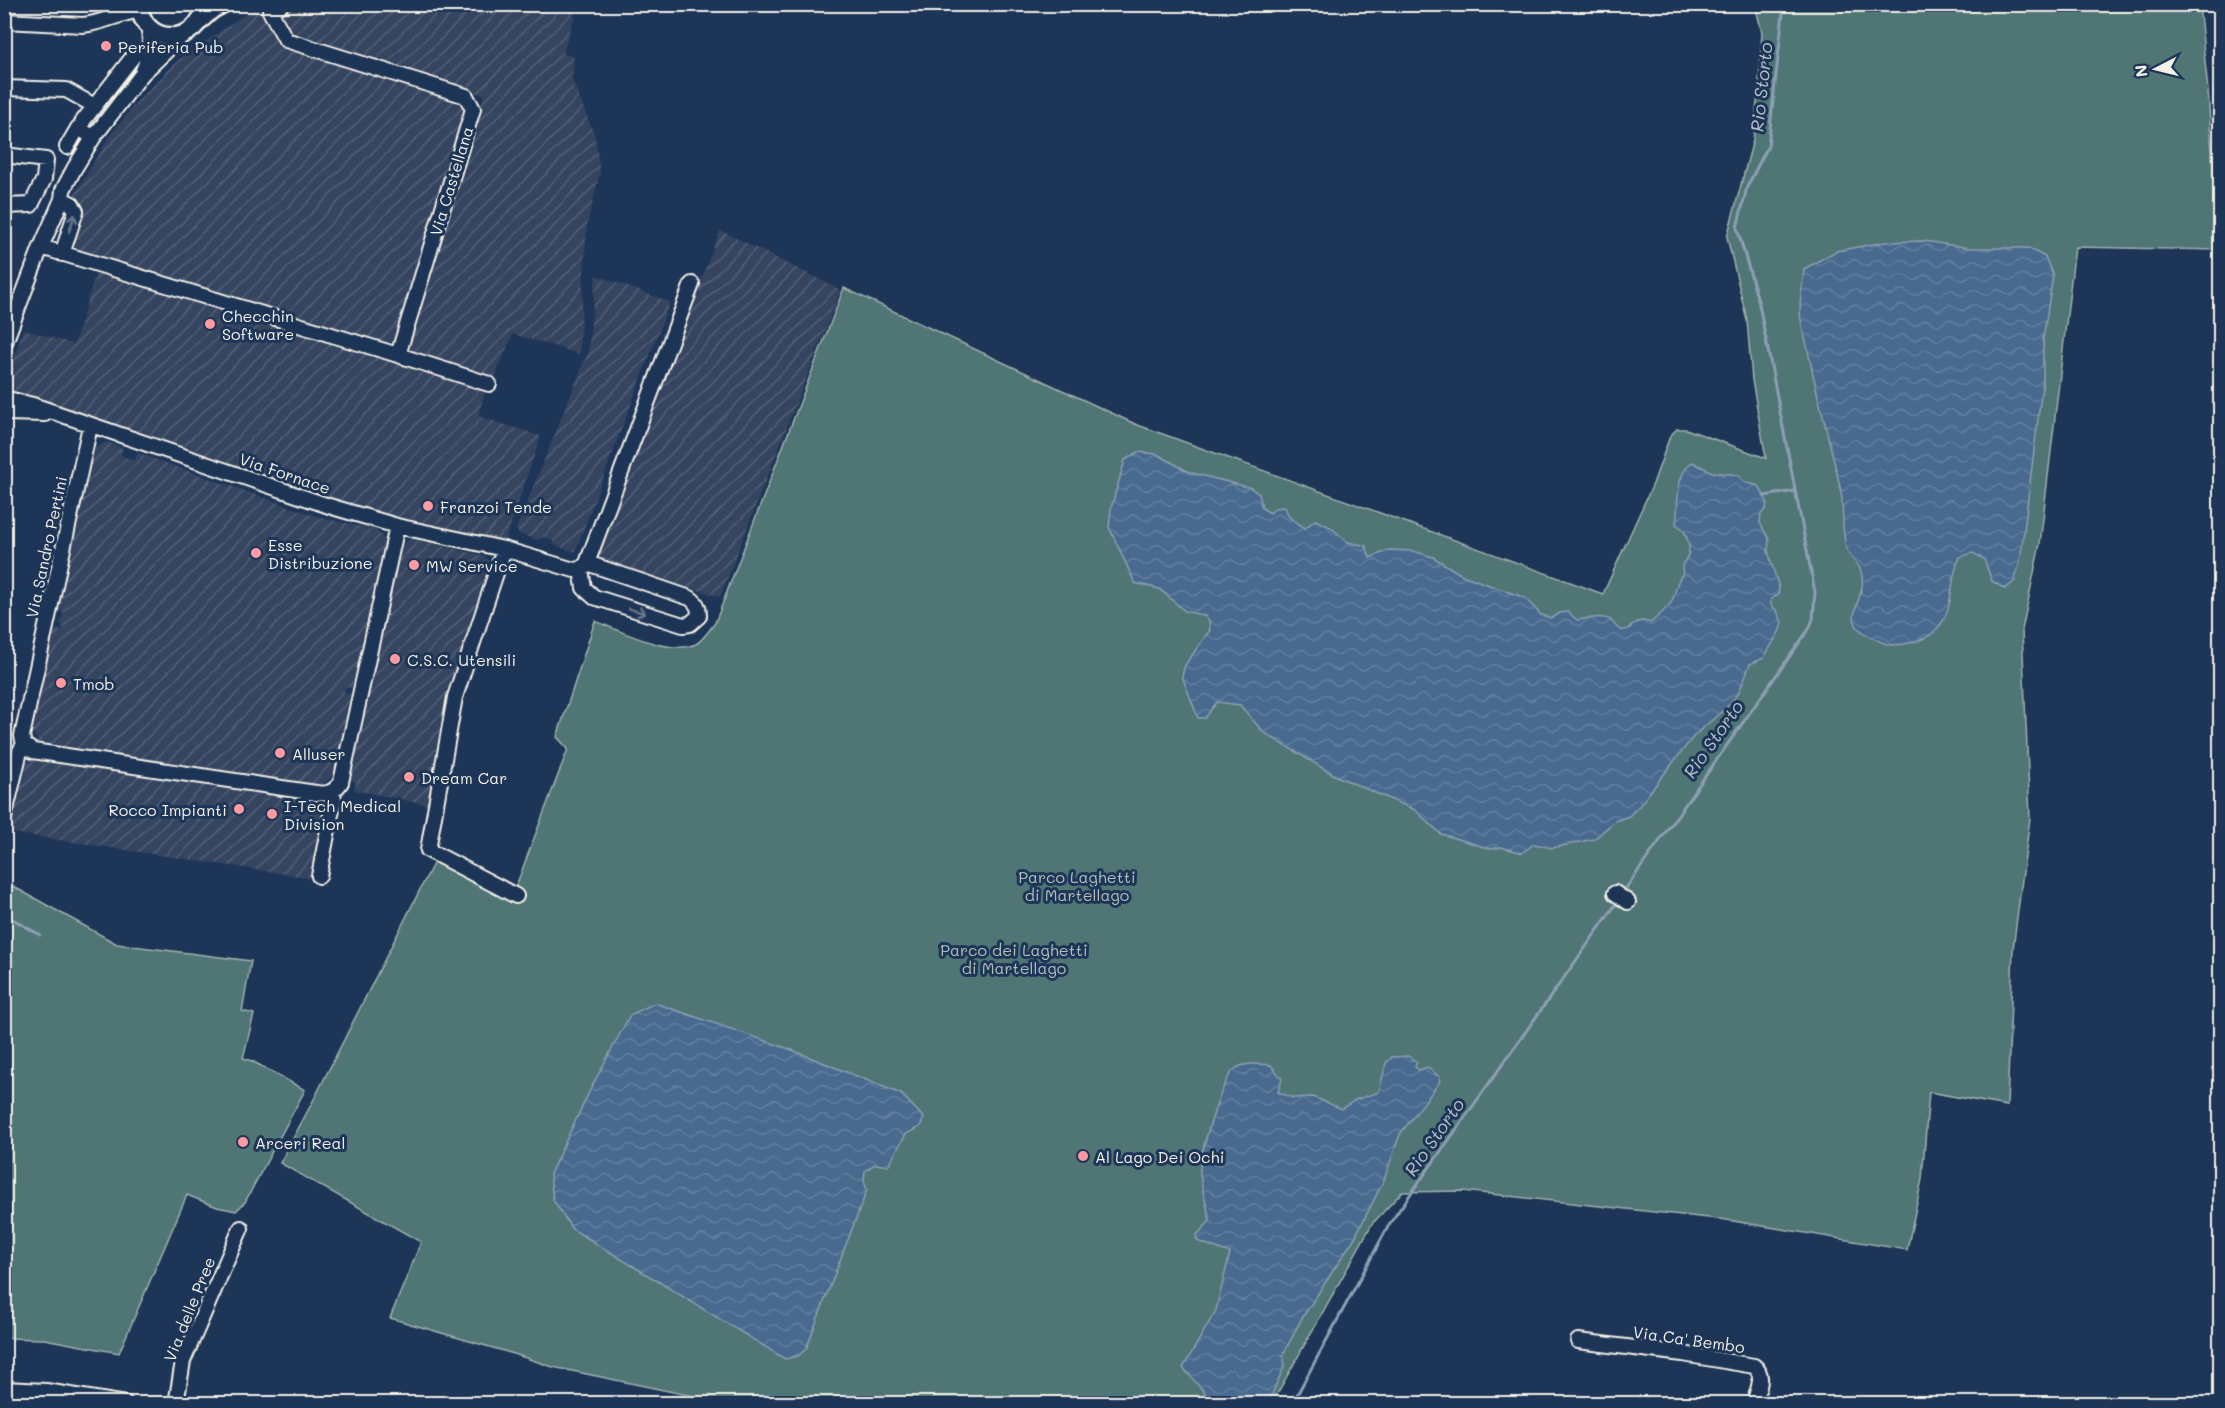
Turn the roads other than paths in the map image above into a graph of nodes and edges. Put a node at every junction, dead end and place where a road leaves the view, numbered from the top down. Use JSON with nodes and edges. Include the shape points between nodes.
{"nodes":[{"id":1,"x":223,"y":4,"type":"edge"},
{"id":2,"x":282,"y":4,"type":"edge"},
{"id":3,"x":140,"y":8,"type":"edge"},
{"id":4,"x":203,"y":12,"type":"edge"},
{"id":5,"x":4,"y":21,"type":"edge"},
{"id":6,"x":148,"y":26,"type":"junction"},
{"id":7,"x":183,"y":35,"type":"junction"},
{"id":8,"x":135,"y":54,"type":"dead end"},
{"id":9,"x":142,"y":74,"type":"junction"},
{"id":10,"x":4,"y":88,"type":"edge"},
{"id":11,"x":93,"y":105,"type":"junction"},
{"id":12,"x":81,"y":126,"type":"junction"},
{"id":13,"x":93,"y":138,"type":"junction"},
{"id":14,"x":67,"y":147,"type":"dead end"},
{"id":15,"x":4,"y":155,"type":"edge"},
{"id":16,"x":44,"y":179,"type":"junction"},
{"id":17,"x":62,"y":195,"type":"junction"},
{"id":18,"x":4,"y":206,"type":"edge"},
{"id":19,"x":41,"y":247,"type":"junction"},
{"id":20,"x":62,"y":254,"type":"junction"},
{"id":21,"x":692,"y":284,"type":"dead end"},
{"id":22,"x":4,"y":345,"type":"edge"},
{"id":23,"x":398,"y":355,"type":"junction"},
{"id":24,"x":489,"y":384,"type":"dead end"},
{"id":25,"x":6,"y":397,"type":"edge"},
{"id":26,"x":4,"y":412,"type":"edge"},
{"id":27,"x":59,"y":414,"type":"junction"},
{"id":28,"x":90,"y":426,"type":"junction"},
{"id":29,"x":398,"y":526,"type":"junction"},
{"id":30,"x":504,"y":549,"type":"junction"},
{"id":31,"x":584,"y":566,"type":"junction"},
{"id":32,"x":24,"y":746,"type":"junction"},
{"id":33,"x":332,"y":792,"type":"junction"},
{"id":34,"x":4,"y":818,"type":"edge"},
{"id":35,"x":319,"y":876,"type":"dead end"},
{"id":36,"x":1615,"y":893,"type":"dead end"},
{"id":37,"x":516,"y":896,"type":"dead end"},
{"id":38,"x":1628,"y":902,"type":"dead end"},
{"id":39,"x":241,"y":1228,"type":"dead end"},
{"id":40,"x":1578,"y":1341,"type":"dead end"},
{"id":41,"x":4,"y":1389,"type":"edge"},
{"id":42,"x":126,"y":1404,"type":"edge"},
{"id":43,"x":176,"y":1404,"type":"edge"},
{"id":44,"x":1754,"y":1404,"type":"edge"}],
"edges":[{"from":1,"to":4,"type":"main road"},
{"from":2,"to":23,"type":"street","name":"Via Castellana","via":[[270,11],[286,40],[466,96],[473,109]]},
{"from":3,"to":5,"type":"street","via":[[93,24]]},
{"from":3,"to":6,"type":"main road"},
{"from":4,"to":7,"type":"main road","via":[[195,28]]},
{"from":6,"to":7,"type":"main road","via":[[164,36]]},
{"from":6,"to":9,"type":"street","via":[[150,52]]},
{"from":7,"to":9,"type":"street"},
{"from":8,"to":11,"type":"street"},
{"from":9,"to":13,"type":"street"},
{"from":10,"to":11,"type":"street","via":[[66,90]]},
{"from":11,"to":12,"type":"street"},
{"from":12,"to":13,"type":"street"},
{"from":12,"to":14,"type":"street"},
{"from":13,"to":17,"type":"street"},
{"from":15,"to":16,"type":"street","via":[[51,161]]},
{"from":16,"to":17,"type":"street"},
{"from":16,"to":18,"type":"street","via":[[31,206]]},
{"from":17,"to":19,"type":"street"},
{"from":20,"to":17,"type":"street","one_way":true,"via":[[76,211]]},
{"from":19,"to":20,"type":"street"},
{"from":19,"to":22,"type":"street"},
{"from":20,"to":23,"type":"street"},
{"from":21,"to":31,"type":"street"},
{"from":23,"to":24,"type":"street"},
{"from":25,"to":27,"type":"street","name":"Via Fornace"},
{"from":26,"to":27,"type":"street","name":"Via Fornace"},
{"from":27,"to":28,"type":"street","name":"Via Fornace"},
{"from":28,"to":29,"type":"street","name":"Via Fornace"},
{"from":28,"to":32,"type":"street","name":"Via Sandro Pertini","via":[[22,736]]},
{"from":29,"to":30,"type":"street","name":"Via Fornace"},
{"from":29,"to":33,"type":"street","via":[[341,782]]},
{"from":30,"to":31,"type":"street","name":"Via Fornace","via":[[574,570]]},
{"from":30,"to":37,"type":"street","via":[[455,697],[428,850]]},
{"from":31,"to":31,"type":"street","name":"Via Fornace","one_way":true,"via":[[584,588],[594,597],[683,625],[699,616],[696,602],[690,598]]},
{"from":32,"to":33,"type":"street","via":[[33,751],[316,794]]},
{"from":32,"to":34,"type":"street","name":"Via Sandro Pertini"},
{"from":33,"to":35,"type":"street","via":[[334,799]]},
{"from":36,"to":38,"type":"street"},
{"from":39,"to":43,"type":"street","name":"Via delle Pree","via":[[183,1361]]},
{"from":40,"to":44,"type":"street","name":"Via Ca' Bembo","via":[[1754,1366],[1760,1380]]},
{"from":41,"to":42,"type":"street","via":[[46,1391]]}]}
